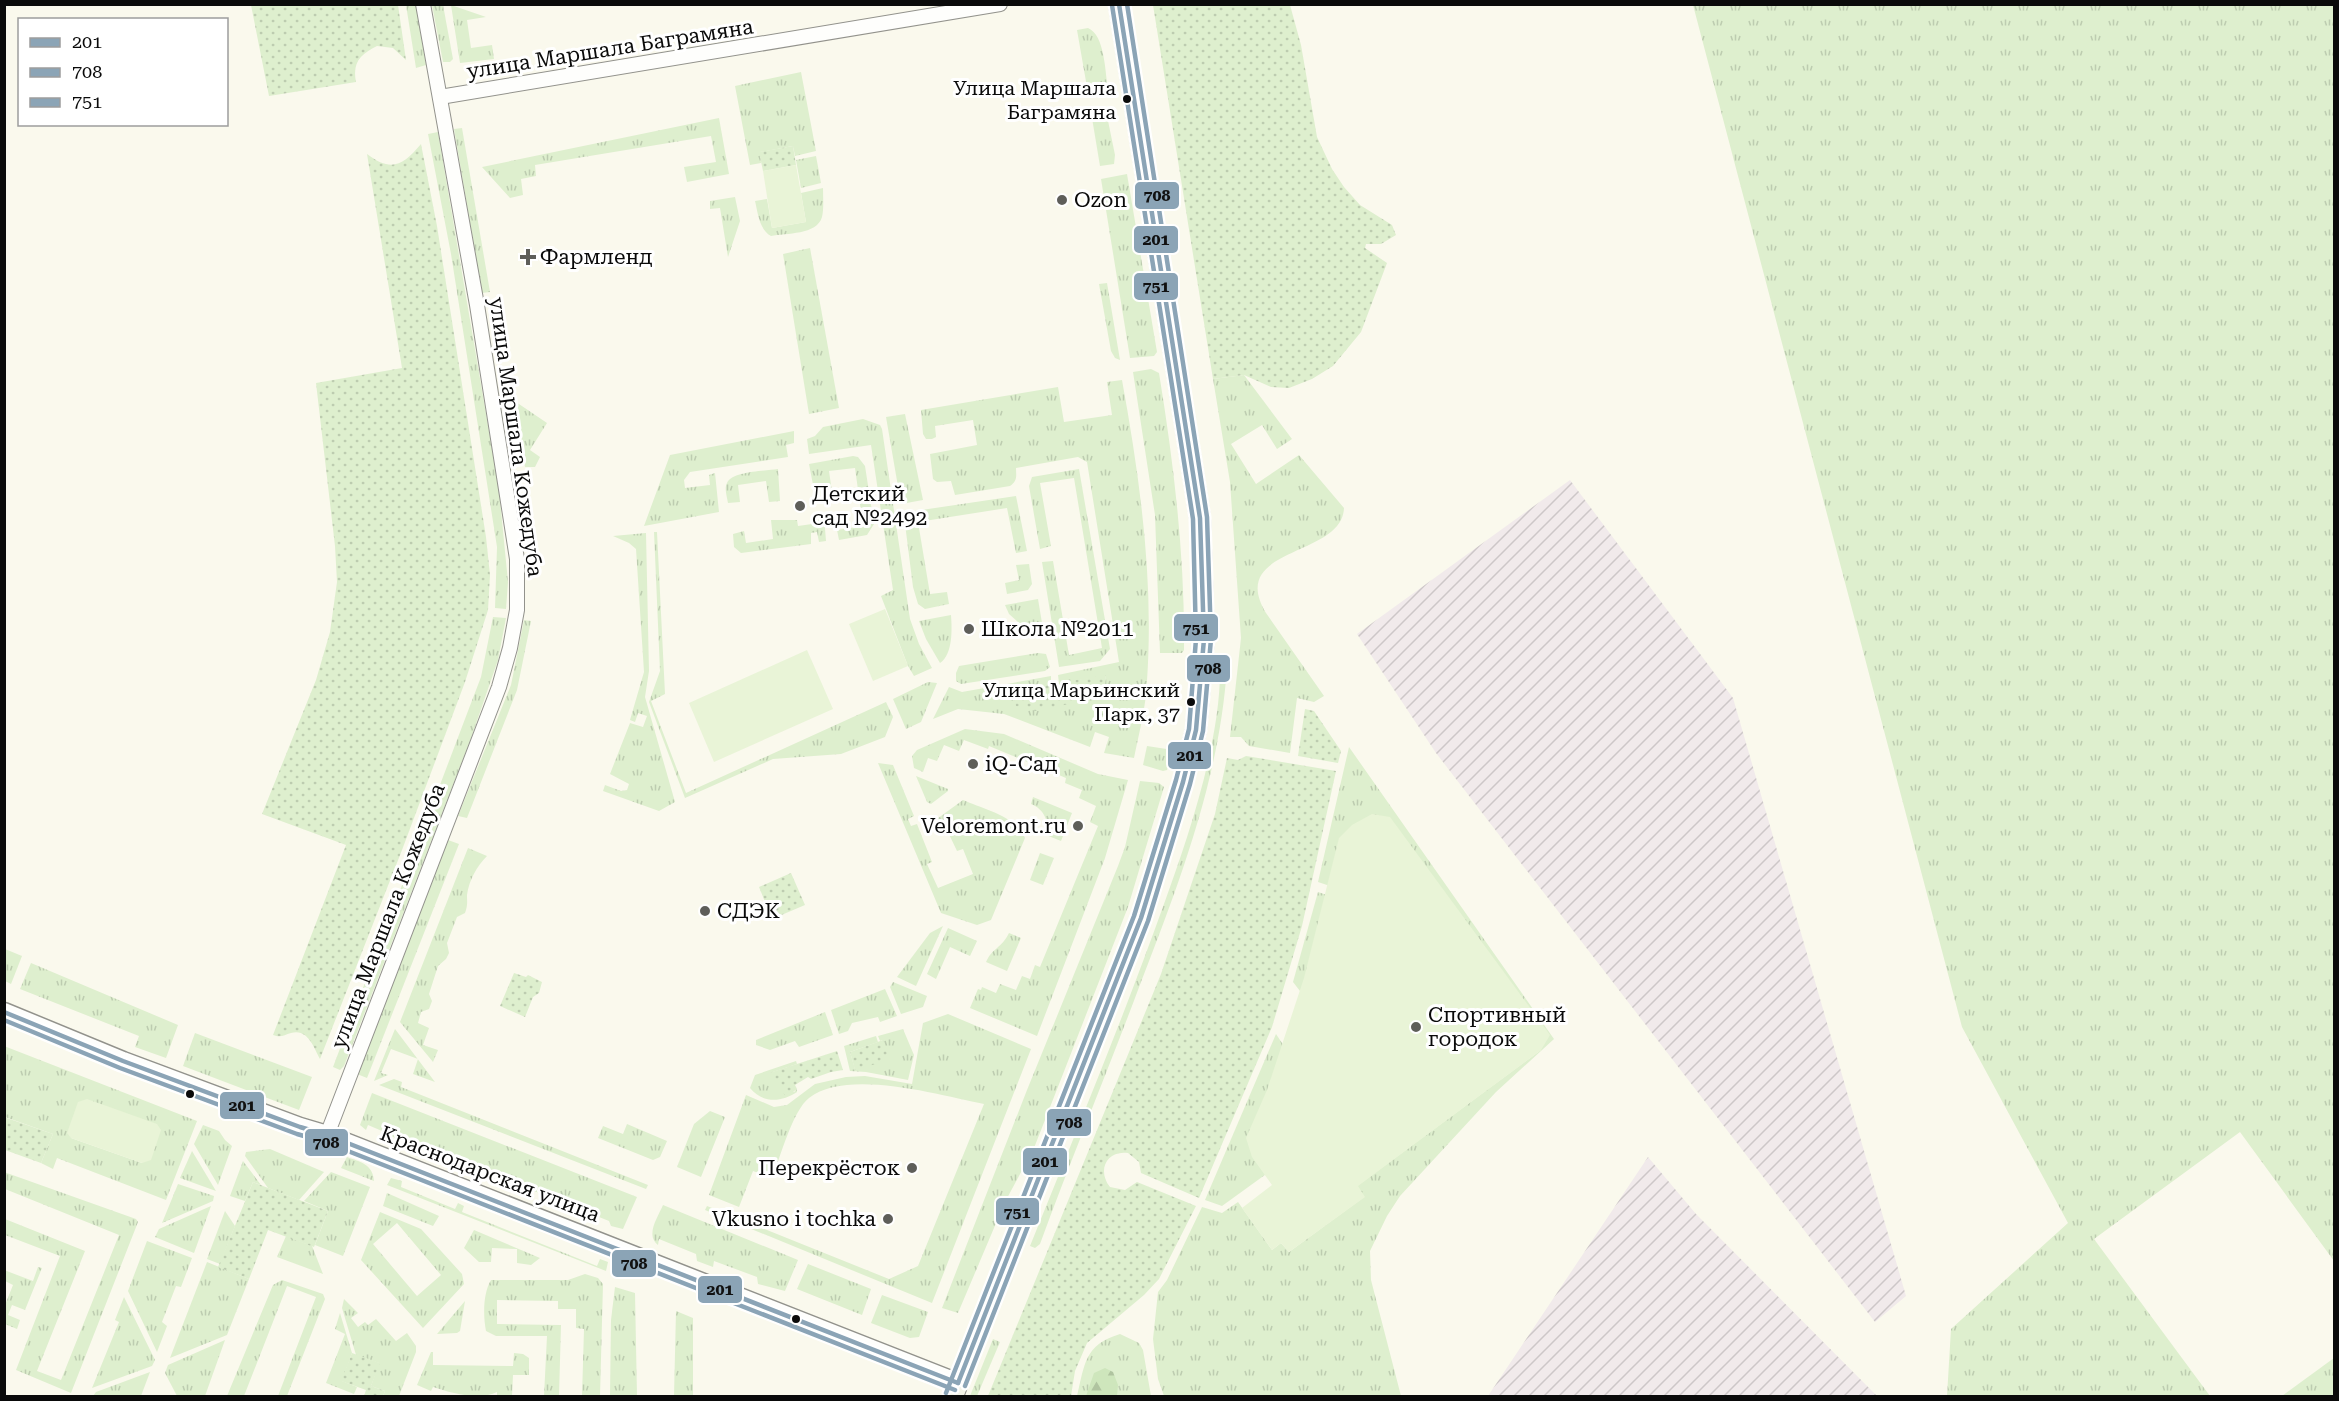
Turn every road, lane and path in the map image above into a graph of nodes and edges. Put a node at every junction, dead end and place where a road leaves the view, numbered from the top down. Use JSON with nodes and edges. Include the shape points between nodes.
{"nodes":[{"id":1,"x":423,"y":4,"type":"edge"},
{"id":2,"x":1000,"y":4,"type":"edge"},
{"id":3,"x":1119,"y":4,"type":"edge"},
{"id":4,"x":440,"y":97,"type":"junction"},
{"id":5,"x":4,"y":1012,"type":"edge"},
{"id":6,"x":327,"y":1135,"type":"junction"},
{"id":7,"x":956,"y":1390,"type":"edge"}],
"edges":[{"from":1,"to":4,"type":"street","name":"улица Маршала Кожедуба"},
{"from":2,"to":4,"type":"street","name":"улица Маршала Баграмяна"},
{"from":3,"to":7,"type":"main road","via":[[1200,518],[1204,639],[1196,730],[1141,918]]},
{"from":4,"to":6,"type":"street","name":"улица Маршала Кожедуба","via":[[517,559],[517,610],[499,687]]},
{"from":5,"to":6,"type":"street","name":"Краснодарская улица","via":[[132,1064]]},
{"from":6,"to":7,"type":"street","name":"Краснодарская улица"}]}
